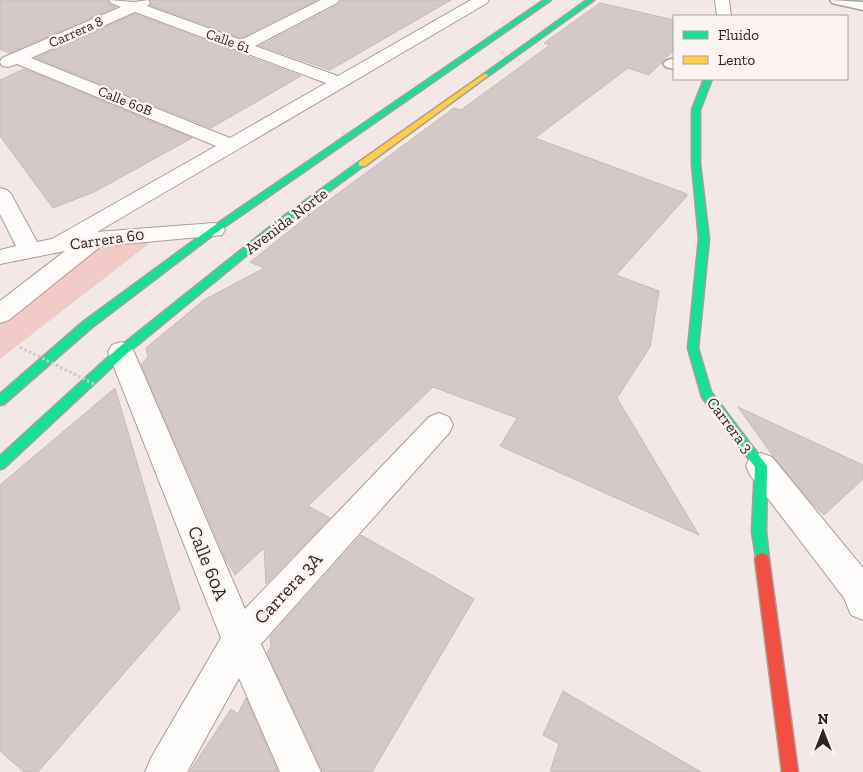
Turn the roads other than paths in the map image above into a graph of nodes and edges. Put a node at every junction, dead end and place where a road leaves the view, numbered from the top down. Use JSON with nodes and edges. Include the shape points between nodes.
{"nodes":[{"id":1,"x":116,"y":0,"type":"edge"},
{"id":2,"x":152,"y":0,"type":"edge"},
{"id":3,"x":332,"y":0,"type":"edge"},
{"id":4,"x":482,"y":0,"type":"edge"},
{"id":5,"x":548,"y":0,"type":"edge"},
{"id":6,"x":591,"y":0,"type":"edge"},
{"id":7,"x":722,"y":0,"type":"edge"},
{"id":8,"x":837,"y":0,"type":"edge"},
{"id":9,"x":863,"y":6,"type":"edge"},
{"id":10,"x":134,"y":7,"type":"junction"},
{"id":11,"x":724,"y":15,"type":"edge"},
{"id":12,"x":242,"y":46,"type":"junction"},
{"id":13,"x":18,"y":58,"type":"junction"},
{"id":14,"x":0,"y":66,"type":"edge"},
{"id":15,"x":708,"y":80,"type":"edge"},
{"id":16,"x":339,"y":82,"type":"junction"},
{"id":17,"x":232,"y":145,"type":"junction"},
{"id":18,"x":0,"y":194,"type":"edge"},
{"id":19,"x":214,"y":230,"type":"junction"},
{"id":20,"x":94,"y":241,"type":"junction"},
{"id":21,"x":59,"y":245,"type":"junction"},
{"id":22,"x":30,"y":250,"type":"junction"},
{"id":23,"x":0,"y":257,"type":"edge"},
{"id":24,"x":3,"y":307,"type":"edge"},
{"id":25,"x":121,"y":352,"type":"junction"},
{"id":26,"x":0,"y":401,"type":"edge"},
{"id":27,"x":438,"y":425,"type":"dead end"},
{"id":28,"x":0,"y":464,"type":"edge"},
{"id":29,"x":761,"y":466,"type":"junction"},
{"id":30,"x":863,"y":603,"type":"edge"},
{"id":31,"x":240,"y":640,"type":"junction"},
{"id":32,"x":165,"y":772,"type":"edge"},
{"id":33,"x":301,"y":772,"type":"edge"},
{"id":34,"x":790,"y":772,"type":"edge"}],
"edges":[{"from":1,"to":10,"type":"street","name":"Calle 61"},
{"from":2,"to":10,"type":"street","name":"Carrera 8"},
{"from":3,"to":12,"type":"street"},
{"from":4,"to":16,"type":"street"},
{"from":5,"to":19,"type":"main road","name":"Avenida Norte"},
{"from":6,"to":25,"type":"main road","name":"Avenida Norte","via":[[283,221]]},
{"from":7,"to":11,"type":"street"},
{"from":8,"to":9,"type":"lane"},
{"from":10,"to":12,"type":"street","name":"Calle 61"},
{"from":10,"to":13,"type":"street","name":"Carrera 8"},
{"from":12,"to":16,"type":"street","name":"Calle 61"},
{"from":13,"to":14,"type":"street","name":"Carrera 8"},
{"from":13,"to":17,"type":"street","name":"Calle 60B"},
{"from":15,"to":29,"type":"main road","name":"Carrera 3","via":[[696,110],[696,164],[704,239],[693,348],[706,394]]},
{"from":16,"to":17,"type":"street"},
{"from":17,"to":21,"type":"street"},
{"from":18,"to":22,"type":"street"},
{"from":19,"to":20,"type":"street","name":"Carrera 60","via":[[159,231]]},
{"from":19,"to":26,"type":"main road","name":"Avenida Norte","via":[[88,325]]},
{"from":20,"to":21,"type":"street","name":"Carrera 60"},
{"from":20,"to":24,"type":"street"},
{"from":21,"to":22,"type":"street","name":"Carrera 60"},
{"from":22,"to":23,"type":"street","name":"Carrera 60"},
{"from":25,"to":28,"type":"main road","name":"Avenida Norte"},
{"from":25,"to":31,"type":"street","name":"Calle 60A"},
{"from":27,"to":31,"type":"street","name":"Carrera 3A"},
{"from":29,"to":30,"type":"street","via":[[859,590]]},
{"from":29,"to":34,"type":"main road","name":"Carrera 3","via":[[758,532]]},
{"from":31,"to":32,"type":"street","name":"Carrera 3A"},
{"from":31,"to":33,"type":"street","name":"Calle 60A"}]}
